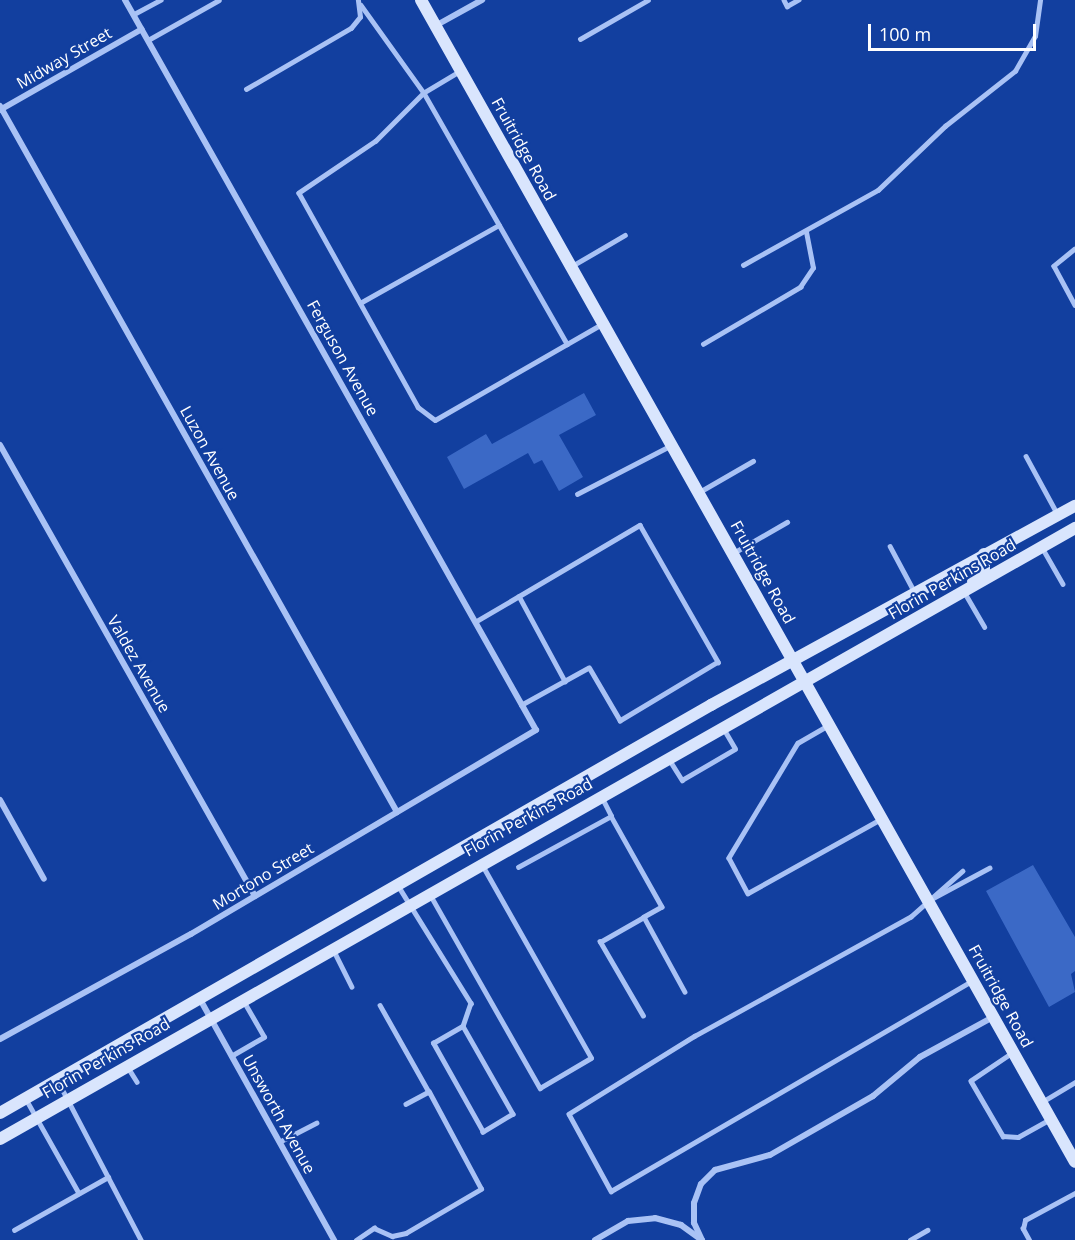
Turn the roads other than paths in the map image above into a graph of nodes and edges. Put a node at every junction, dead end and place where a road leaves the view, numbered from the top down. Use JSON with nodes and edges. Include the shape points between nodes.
{"nodes":[{"id":1,"x":125,"y":0,"type":"edge"},
{"id":2,"x":160,"y":0,"type":"edge"},
{"id":3,"x":219,"y":0,"type":"edge"},
{"id":4,"x":421,"y":0,"type":"edge"},
{"id":5,"x":482,"y":0,"type":"edge"},
{"id":6,"x":648,"y":0,"type":"edge"},
{"id":7,"x":784,"y":0,"type":"edge"},
{"id":8,"x":798,"y":0,"type":"edge"},
{"id":9,"x":1040,"y":0,"type":"edge"},
{"id":10,"x":360,"y":2,"type":"edge"},
{"id":11,"x":134,"y":14,"type":"junction"},
{"id":12,"x":435,"y":26,"type":"junction"},
{"id":13,"x":142,"y":29,"type":"junction"},
{"id":14,"x":580,"y":39,"type":"dead end"},
{"id":15,"x":148,"y":40,"type":"junction"},
{"id":16,"x":461,"y":71,"type":"junction"},
{"id":17,"x":246,"y":89,"type":"dead end"},
{"id":18,"x":424,"y":93,"type":"junction"},
{"id":19,"x":1,"y":108,"type":"edge"},
{"id":20,"x":500,"y":225,"type":"junction"},
{"id":21,"x":806,"y":232,"type":"junction"},
{"id":22,"x":625,"y":235,"type":"dead end"},
{"id":23,"x":1075,"y":249,"type":"edge"},
{"id":24,"x":743,"y":265,"type":"dead end"},
{"id":25,"x":572,"y":266,"type":"junction"},
{"id":26,"x":360,"y":303,"type":"junction"},
{"id":27,"x":1075,"y":305,"type":"edge"},
{"id":28,"x":604,"y":323,"type":"junction"},
{"id":29,"x":567,"y":344,"type":"junction"},
{"id":30,"x":703,"y":344,"type":"dead end"},
{"id":31,"x":0,"y":445,"type":"edge"},
{"id":32,"x":673,"y":445,"type":"junction"},
{"id":33,"x":1026,"y":456,"type":"dead end"},
{"id":34,"x":753,"y":461,"type":"dead end"},
{"id":35,"x":699,"y":492,"type":"junction"},
{"id":36,"x":577,"y":494,"type":"dead end"},
{"id":37,"x":1075,"y":506,"type":"edge"},
{"id":38,"x":1058,"y":515,"type":"junction"},
{"id":39,"x":787,"y":522,"type":"dead end"},
{"id":40,"x":1075,"y":528,"type":"edge"},
{"id":41,"x":890,"y":546,"type":"dead end"},
{"id":42,"x":1042,"y":546,"type":"junction"},
{"id":43,"x":734,"y":553,"type":"junction"},
{"id":44,"x":984,"y":554,"type":"junction"},
{"id":45,"x":1063,"y":584,"type":"dead end"},
{"id":46,"x":965,"y":590,"type":"junction"},
{"id":47,"x":914,"y":592,"type":"junction"},
{"id":48,"x":519,"y":596,"type":"junction"},
{"id":49,"x":475,"y":622,"type":"junction"},
{"id":50,"x":985,"y":627,"type":"dead end"},
{"id":51,"x":794,"y":659,"type":"junction"},
{"id":52,"x":565,"y":681,"type":"junction"},
{"id":53,"x":807,"y":682,"type":"junction"},
{"id":54,"x":522,"y":705,"type":"junction"},
{"id":55,"x":830,"y":725,"type":"junction"},
{"id":56,"x":536,"y":730,"type":"joint"},
{"id":57,"x":724,"y":730,"type":"junction"},
{"id":58,"x":669,"y":759,"type":"junction"},
{"id":59,"x":601,"y":796,"type":"junction"},
{"id":60,"x":0,"y":800,"type":"edge"},
{"id":61,"x":397,"y":812,"type":"junction"},
{"id":62,"x":611,"y":816,"type":"junction"},
{"id":63,"x":883,"y":819,"type":"junction"},
{"id":64,"x":480,"y":862,"type":"junction"},
{"id":65,"x":518,"y":867,"type":"dead end"},
{"id":66,"x":989,"y":868,"type":"dead end"},
{"id":67,"x":963,"y":871,"type":"dead end"},
{"id":68,"x":44,"y":879,"type":"dead end"},
{"id":69,"x":399,"y":887,"type":"junction"},
{"id":70,"x":429,"y":891,"type":"junction"},
{"id":71,"x":255,"y":896,"type":"junction"},
{"id":72,"x":929,"y":900,"type":"junction"},
{"id":73,"x":408,"y":903,"type":"junction"},
{"id":74,"x":644,"y":917,"type":"junction"},
{"id":75,"x":332,"y":947,"type":"junction"},
{"id":76,"x":973,"y":980,"type":"junction"},
{"id":77,"x":352,"y":987,"type":"dead end"},
{"id":78,"x":685,"y":992,"type":"dead end"},
{"id":79,"x":241,"y":998,"type":"junction"},
{"id":80,"x":201,"y":1001,"type":"junction"},
{"id":81,"x":380,"y":1005,"type":"dead end"},
{"id":82,"x":209,"y":1016,"type":"junction"},
{"id":83,"x":643,"y":1017,"type":"dead end"},
{"id":84,"x":994,"y":1017,"type":"junction"},
{"id":85,"x":463,"y":1026,"type":"junction"},
{"id":86,"x":0,"y":1039,"type":"edge"},
{"id":87,"x":1014,"y":1052,"type":"junction"},
{"id":88,"x":231,"y":1056,"type":"junction"},
{"id":89,"x":126,"y":1064,"type":"junction"},
{"id":90,"x":58,"y":1081,"type":"junction"},
{"id":91,"x":137,"y":1082,"type":"dead end"},
{"id":92,"x":1075,"y":1082,"type":"edge"},
{"id":93,"x":429,"y":1092,"type":"junction"},
{"id":94,"x":26,"y":1099,"type":"junction"},
{"id":95,"x":68,"y":1099,"type":"junction"},
{"id":96,"x":1042,"y":1102,"type":"junction"},
{"id":97,"x":406,"y":1104,"type":"dead end"},
{"id":98,"x":0,"y":1113,"type":"edge"},
{"id":99,"x":37,"y":1117,"type":"junction"},
{"id":100,"x":1051,"y":1118,"type":"junction"},
{"id":101,"x":316,"y":1123,"type":"dead end"},
{"id":102,"x":0,"y":1139,"type":"edge"},
{"id":103,"x":279,"y":1142,"type":"junction"},
{"id":104,"x":1075,"y":1162,"type":"edge"},
{"id":105,"x":108,"y":1177,"type":"junction"},
{"id":106,"x":79,"y":1193,"type":"junction"},
{"id":107,"x":1075,"y":1193,"type":"edge"},
{"id":108,"x":14,"y":1230,"type":"dead end"},
{"id":109,"x":927,"y":1230,"type":"dead end"},
{"id":110,"x":141,"y":1240,"type":"edge"},
{"id":111,"x":334,"y":1240,"type":"edge"},
{"id":112,"x":356,"y":1240,"type":"edge"},
{"id":113,"x":595,"y":1240,"type":"edge"},
{"id":114,"x":702,"y":1240,"type":"edge"},
{"id":115,"x":910,"y":1240,"type":"edge"},
{"id":116,"x":1029,"y":1240,"type":"edge"}],
"edges":[{"from":1,"to":11,"type":"street","name":"Ferguson Avenue"},
{"from":2,"to":11,"type":"lane"},
{"from":3,"to":15,"type":"lane"},
{"from":4,"to":12,"type":"main road","name":"Fruitridge Road"},
{"from":5,"to":12,"type":"street"},
{"from":6,"to":14,"type":"lane"},
{"from":7,"to":8,"type":"lane","via":[[788,6]]},
{"from":9,"to":21,"type":"lane","via":[[1035,36],[1015,71],[945,126],[878,190]]},
{"from":10,"to":17,"type":"lane","via":[[360,17],[351,27]]},
{"from":10,"to":18,"type":"lane"},
{"from":11,"to":13,"type":"street","name":"Ferguson Avenue"},
{"from":12,"to":16,"type":"main road","name":"Fruitridge Road"},
{"from":13,"to":15,"type":"street","name":"Ferguson Avenue"},
{"from":13,"to":19,"type":"street","name":"Midway Street"},
{"from":15,"to":49,"type":"street","name":"Ferguson Avenue"},
{"from":16,"to":18,"type":"lane"},
{"from":16,"to":25,"type":"main road","name":"Fruitridge Road"},
{"from":18,"to":20,"type":"lane"},
{"from":18,"to":26,"type":"lane","via":[[376,141],[299,193]]},
{"from":19,"to":61,"type":"street","name":"Luzon Avenue"},
{"from":20,"to":26,"type":"lane"},
{"from":20,"to":29,"type":"lane"},
{"from":21,"to":24,"type":"lane"},
{"from":21,"to":30,"type":"lane","via":[[813,268],[800,287]]},
{"from":22,"to":25,"type":"lane"},
{"from":23,"to":27,"type":"lane","via":[[1054,266]]},
{"from":25,"to":28,"type":"main road","name":"Fruitridge Road"},
{"from":26,"to":29,"type":"lane","via":[[418,407],[435,420]]},
{"from":28,"to":29,"type":"lane"},
{"from":28,"to":32,"type":"main road","name":"Fruitridge Road"},
{"from":31,"to":71,"type":"street","name":"Valdez Avenue"},
{"from":32,"to":35,"type":"main road","name":"Fruitridge Road"},
{"from":32,"to":36,"type":"lane"},
{"from":33,"to":38,"type":"lane"},
{"from":34,"to":35,"type":"lane"},
{"from":35,"to":43,"type":"main road","name":"Fruitridge Road"},
{"from":37,"to":38,"type":"main road","name":"Florin Perkins Road"},
{"from":38,"to":44,"type":"main road","name":"Florin Perkins Road"},
{"from":39,"to":43,"type":"lane"},
{"from":40,"to":42,"type":"main road","name":"Florin Perkins Road"},
{"from":41,"to":47,"type":"lane"},
{"from":42,"to":45,"type":"lane"},
{"from":42,"to":46,"type":"main road","name":"Florin Perkins Road"},
{"from":43,"to":51,"type":"main road","name":"Fruitridge Road"},
{"from":44,"to":46,"type":"main road","via":[[984,568]]},
{"from":44,"to":47,"type":"main road","name":"Florin Perkins Road"},
{"from":46,"to":50,"type":"lane"},
{"from":46,"to":53,"type":"main road","name":"Florin Perkins Road"},
{"from":47,"to":51,"type":"main road","name":"Florin Perkins Road"},
{"from":48,"to":49,"type":"lane"},
{"from":48,"to":52,"type":"lane"},
{"from":48,"to":52,"type":"lane","via":[[640,525],[718,662],[620,722],[589,668]]},
{"from":49,"to":54,"type":"street","name":"Ferguson Avenue"},
{"from":51,"to":53,"type":"main road","name":"Fruitridge Road"},
{"from":51,"to":69,"type":"main road","name":"Florin Perkins Road"},
{"from":52,"to":54,"type":"lane"},
{"from":53,"to":55,"type":"main road","name":"Fruitridge Road"},
{"from":53,"to":57,"type":"main road","name":"Florin Perkins Road"},
{"from":54,"to":56,"type":"street","name":"Ferguson Avenue"},
{"from":55,"to":63,"type":"main road","name":"Fruitridge Road"},
{"from":55,"to":63,"type":"lane","via":[[798,743],[729,858],[748,893]]},
{"from":56,"to":61,"type":"street","name":"Mortono Street"},
{"from":57,"to":58,"type":"main road","name":"Florin Perkins Road"},
{"from":57,"to":58,"type":"lane","via":[[735,749],[682,780]]},
{"from":58,"to":59,"type":"main road","name":"Florin Perkins Road"},
{"from":59,"to":62,"type":"lane"},
{"from":59,"to":64,"type":"main road","name":"Florin Perkins Road"},
{"from":60,"to":68,"type":"street"},
{"from":61,"to":71,"type":"street","name":"Mortono Street"},
{"from":62,"to":65,"type":"lane"},
{"from":62,"to":74,"type":"lane","via":[[662,907]]},
{"from":63,"to":72,"type":"main road","name":"Fruitridge Road"},
{"from":64,"to":70,"type":"main road","name":"Florin Perkins Road"},
{"from":64,"to":70,"type":"lane","via":[[591,1058],[540,1088]]},
{"from":66,"to":72,"type":"lane"},
{"from":67,"to":72,"type":"lane"},
{"from":69,"to":73,"type":"lane"},
{"from":69,"to":80,"type":"main road","name":"Florin Perkins Road"},
{"from":70,"to":73,"type":"main road","name":"Florin Perkins Road"},
{"from":71,"to":86,"type":"street","name":"Mortono Street"},
{"from":72,"to":76,"type":"main road","name":"Fruitridge Road"},
{"from":72,"to":76,"type":"lane","via":[[911,917],[695,1036],[569,1114],[611,1191]]},
{"from":73,"to":75,"type":"main road","name":"Florin Perkins Road"},
{"from":73,"to":85,"type":"lane","via":[[471,1003]]},
{"from":74,"to":78,"type":"lane"},
{"from":74,"to":83,"type":"lane","via":[[600,942]]},
{"from":75,"to":77,"type":"lane"},
{"from":75,"to":79,"type":"main road","name":"Florin Perkins Road"},
{"from":76,"to":84,"type":"main road","name":"Fruitridge Road"},
{"from":79,"to":82,"type":"main road","name":"Florin Perkins Road"},
{"from":79,"to":88,"type":"lane","via":[[264,1037]]},
{"from":80,"to":82,"type":"street","name":"Unsworth Avenue"},
{"from":80,"to":90,"type":"main road","name":"Florin Perkins Road"},
{"from":81,"to":93,"type":"lane"},
{"from":82,"to":88,"type":"street","name":"Unsworth Avenue"},
{"from":82,"to":89,"type":"main road","name":"Florin Perkins Road"},
{"from":84,"to":87,"type":"main road","name":"Fruitridge Road"},
{"from":84,"to":114,"type":"street","via":[[920,1057],[883,1083],[873,1096],[770,1155],[715,1170],[701,1184],[694,1203],[694,1223]]},
{"from":85,"to":85,"type":"lane","via":[[433,1043],[483,1132],[513,1114]]},
{"from":87,"to":96,"type":"main road","name":"Fruitridge Road"},
{"from":87,"to":100,"type":"lane","via":[[971,1081],[1007,1138]]},
{"from":88,"to":103,"type":"street","name":"Unsworth Avenue"},
{"from":89,"to":91,"type":"lane"},
{"from":89,"to":95,"type":"main road","name":"Florin Perkins Road"},
{"from":90,"to":94,"type":"main road","name":"Florin Perkins Road"},
{"from":90,"to":95,"type":"lane"},
{"from":92,"to":96,"type":"lane"},
{"from":93,"to":97,"type":"lane"},
{"from":93,"to":112,"type":"lane","via":[[481,1189],[406,1233],[392,1236],[374,1228]]},
{"from":94,"to":98,"type":"main road","name":"Florin Perkins Road"},
{"from":94,"to":99,"type":"lane"},
{"from":95,"to":99,"type":"main road","name":"Florin Perkins Road"},
{"from":95,"to":105,"type":"lane"},
{"from":96,"to":100,"type":"main road","name":"Fruitridge Road"},
{"from":99,"to":102,"type":"main road","name":"Florin Perkins Road"},
{"from":99,"to":106,"type":"lane"},
{"from":100,"to":104,"type":"main road","name":"Fruitridge Road"},
{"from":101,"to":103,"type":"lane"},
{"from":103,"to":111,"type":"street","name":"Unsworth Avenue"},
{"from":105,"to":106,"type":"lane"},
{"from":105,"to":110,"type":"lane"},
{"from":106,"to":108,"type":"lane"},
{"from":107,"to":116,"type":"lane","via":[[1025,1220],[1023,1229]]},
{"from":109,"to":115,"type":"lane"},
{"from":113,"to":114,"type":"street","via":[[628,1221],[655,1218],[681,1225]]}]}
